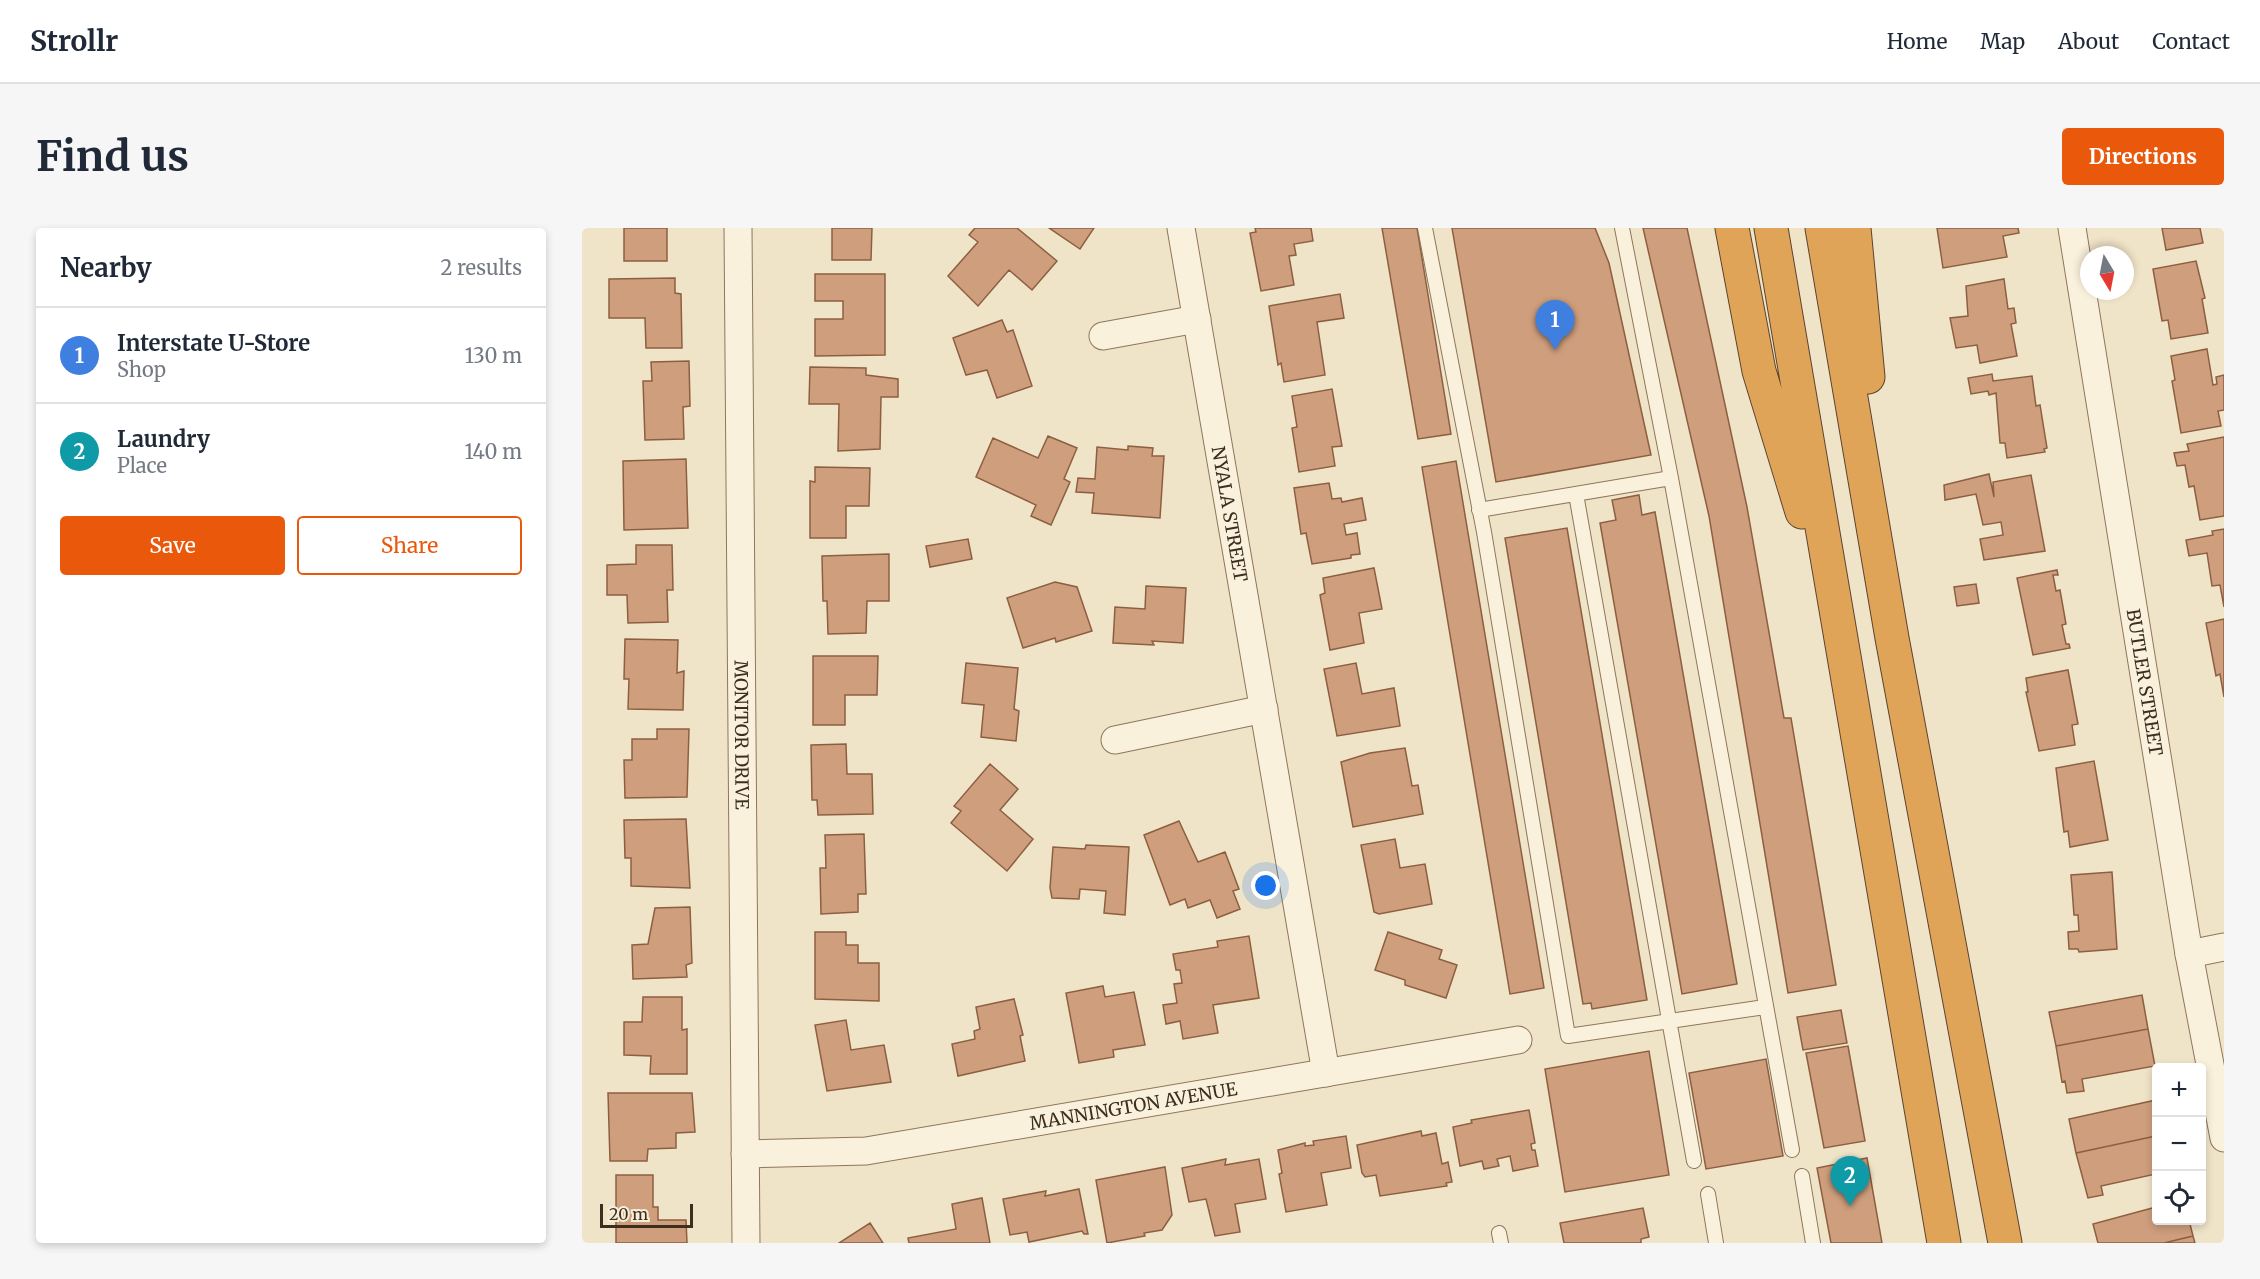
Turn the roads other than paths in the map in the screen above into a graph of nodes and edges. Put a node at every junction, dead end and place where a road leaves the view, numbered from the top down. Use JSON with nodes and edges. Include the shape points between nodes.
{"nodes":[{"id":1,"x":738,"y":228,"type":"edge"},
{"id":2,"x":1181,"y":228,"type":"edge"},
{"id":3,"x":1425,"y":228,"type":"edge"},
{"id":4,"x":1622,"y":228,"type":"edge"},
{"id":5,"x":1732,"y":228,"type":"edge"},
{"id":6,"x":1771,"y":228,"type":"edge"},
{"id":7,"x":1822,"y":228,"type":"edge"},
{"id":8,"x":1854,"y":228,"type":"edge"},
{"id":9,"x":2072,"y":228,"type":"edge"},
{"id":10,"x":1197,"y":319,"type":"junction"},
{"id":11,"x":1103,"y":336,"type":"dead end"},
{"id":12,"x":1671,"y":478,"type":"junction"},
{"id":13,"x":1576,"y":494,"type":"junction"},
{"id":14,"x":1479,"y":510,"type":"junction"},
{"id":15,"x":1892,"y":638,"type":"junction"},
{"id":16,"x":1844,"y":649,"type":"junction"},
{"id":17,"x":1264,"y":709,"type":"junction"},
{"id":18,"x":1115,"y":740,"type":"dead end"},
{"id":19,"x":2224,"y":947,"type":"edge"},
{"id":20,"x":2189,"y":954,"type":"junction"},
{"id":21,"x":1765,"y":1007,"type":"junction"},
{"id":22,"x":1671,"y":1020,"type":"junction"},
{"id":23,"x":1518,"y":1040,"type":"dead end"},
{"id":24,"x":1326,"y":1073,"type":"junction"},
{"id":25,"x":2224,"y":1138,"type":"edge"},
{"id":26,"x":1792,"y":1150,"type":"dead end"},
{"id":27,"x":745,"y":1154,"type":"junction"},
{"id":28,"x":1694,"y":1161,"type":"dead end"},
{"id":29,"x":1802,"y":1176,"type":"dead end"},
{"id":30,"x":1708,"y":1194,"type":"dead end"},
{"id":31,"x":1941,"y":1233,"type":"edge"},
{"id":32,"x":746,"y":1243,"type":"edge"},
{"id":33,"x":1716,"y":1243,"type":"edge"},
{"id":34,"x":1813,"y":1243,"type":"edge"},
{"id":35,"x":2005,"y":1243,"type":"edge"}],
"edges":[{"from":1,"to":27,"type":"street","name":"MONITOR DRIVE"},
{"from":2,"to":10,"type":"street","name":"NYALA STREET"},
{"from":3,"to":14,"type":"lane"},
{"from":4,"to":12,"type":"lane"},
{"from":5,"to":16,"type":"highway","via":[[1759,371]]},
{"from":6,"to":16,"type":"highway"},
{"from":7,"to":15,"type":"highway"},
{"from":8,"to":15,"type":"highway"},
{"from":9,"to":20,"type":"street","name":"BUTLER STREET"},
{"from":10,"to":11,"type":"street"},
{"from":10,"to":17,"type":"street","name":"NYALA STREET"},
{"from":12,"to":13,"type":"lane"},
{"from":12,"to":21,"type":"lane"},
{"from":13,"to":14,"type":"lane"},
{"from":13,"to":22,"type":"lane"},
{"from":14,"to":22,"type":"lane","via":[[1568,1036]]},
{"from":15,"to":35,"type":"highway"},
{"from":16,"to":31,"type":"highway"},
{"from":17,"to":18,"type":"street"},
{"from":17,"to":24,"type":"street","name":"NYALA STREET"},
{"from":19,"to":20,"type":"street"},
{"from":20,"to":25,"type":"street","name":"BUTLER STREET"},
{"from":21,"to":22,"type":"lane"},
{"from":21,"to":26,"type":"lane"},
{"from":22,"to":28,"type":"lane"},
{"from":23,"to":24,"type":"street","name":"MANNINGTON AVENUE"},
{"from":24,"to":27,"type":"street","name":"MANNINGTON AVENUE","via":[[866,1151]]},
{"from":27,"to":32,"type":"street","name":"MONITOR DRIVE"},
{"from":29,"to":34,"type":"lane"},
{"from":30,"to":33,"type":"lane"}]}
